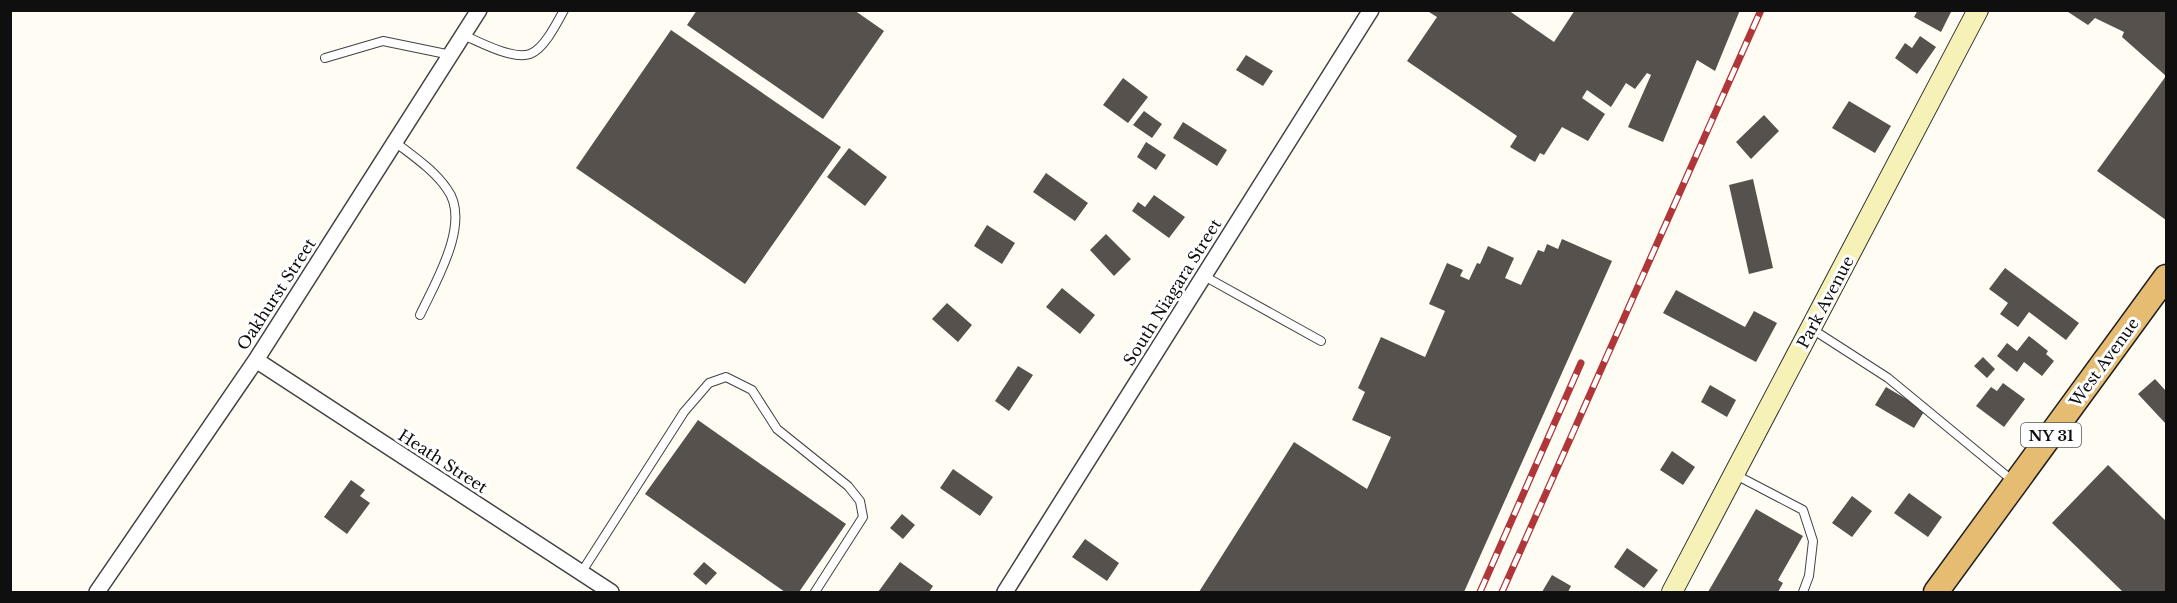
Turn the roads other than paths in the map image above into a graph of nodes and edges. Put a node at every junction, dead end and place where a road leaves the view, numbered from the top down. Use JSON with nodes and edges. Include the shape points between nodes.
{"nodes":[{"id":1,"x":479,"y":10,"type":"edge"},
{"id":2,"x":564,"y":10,"type":"edge"},
{"id":3,"x":1371,"y":10,"type":"edge"},
{"id":4,"x":1978,"y":10,"type":"edge"},
{"id":5,"x":463,"y":35,"type":"junction"},
{"id":6,"x":451,"y":55,"type":"junction"},
{"id":7,"x":325,"y":58,"type":"dead end"},
{"id":8,"x":395,"y":142,"type":"junction"},
{"id":9,"x":1204,"y":276,"type":"junction"},
{"id":10,"x":2166,"y":277,"type":"edge"},
{"id":11,"x":420,"y":315,"type":"dead end"},
{"id":12,"x":1811,"y":328,"type":"junction"},
{"id":13,"x":1321,"y":341,"type":"dead end"},
{"id":14,"x":256,"y":360,"type":"junction"},
{"id":15,"x":1734,"y":474,"type":"junction"},
{"id":16,"x":2016,"y":484,"type":"junction"},
{"id":17,"x":581,"y":573,"type":"junction"},
{"id":18,"x":97,"y":592,"type":"edge"},
{"id":19,"x":611,"y":592,"type":"edge"},
{"id":20,"x":815,"y":592,"type":"edge"},
{"id":21,"x":1005,"y":592,"type":"edge"},
{"id":22,"x":1672,"y":592,"type":"edge"},
{"id":23,"x":1803,"y":592,"type":"edge"},
{"id":24,"x":1936,"y":592,"type":"edge"}],
"edges":[{"from":1,"to":5,"type":"street","name":"Oakhurst Street"},
{"from":2,"to":5,"type":"lane","via":[[547,39],[530,54],[512,55]]},
{"from":3,"to":9,"type":"street","name":"South Niagara Street"},
{"from":4,"to":12,"type":"main road","name":"Park Avenue"},
{"from":5,"to":6,"type":"street","name":"Oakhurst Street"},
{"from":6,"to":7,"type":"lane","via":[[383,41]]},
{"from":6,"to":8,"type":"street","name":"Oakhurst Street"},
{"from":8,"to":11,"type":"lane","via":[[432,171],[449,191],[457,219],[448,255]]},
{"from":8,"to":14,"type":"street","name":"Oakhurst Street"},
{"from":9,"to":13,"type":"lane"},
{"from":9,"to":21,"type":"street","name":"South Niagara Street"},
{"from":10,"to":16,"type":"highway","name":"West Avenue","number":"NY 31"},
{"from":12,"to":15,"type":"main road","name":"Park Avenue"},
{"from":12,"to":16,"type":"lane","via":[[1888,378]]},
{"from":14,"to":17,"type":"street","name":"Heath Street"},
{"from":14,"to":18,"type":"street","name":"Oakhurst Street"},
{"from":15,"to":22,"type":"main road","name":"Park Avenue"},
{"from":15,"to":23,"type":"lane","via":[[1803,510],[1813,541]]},
{"from":16,"to":24,"type":"highway","name":"West Avenue","number":"NY 31"},
{"from":17,"to":19,"type":"street","name":"Heath Street"},
{"from":17,"to":20,"type":"lane","via":[[684,412],[709,383],[726,377],[752,390],[777,429],[848,486],[860,501],[863,518]]}]}
